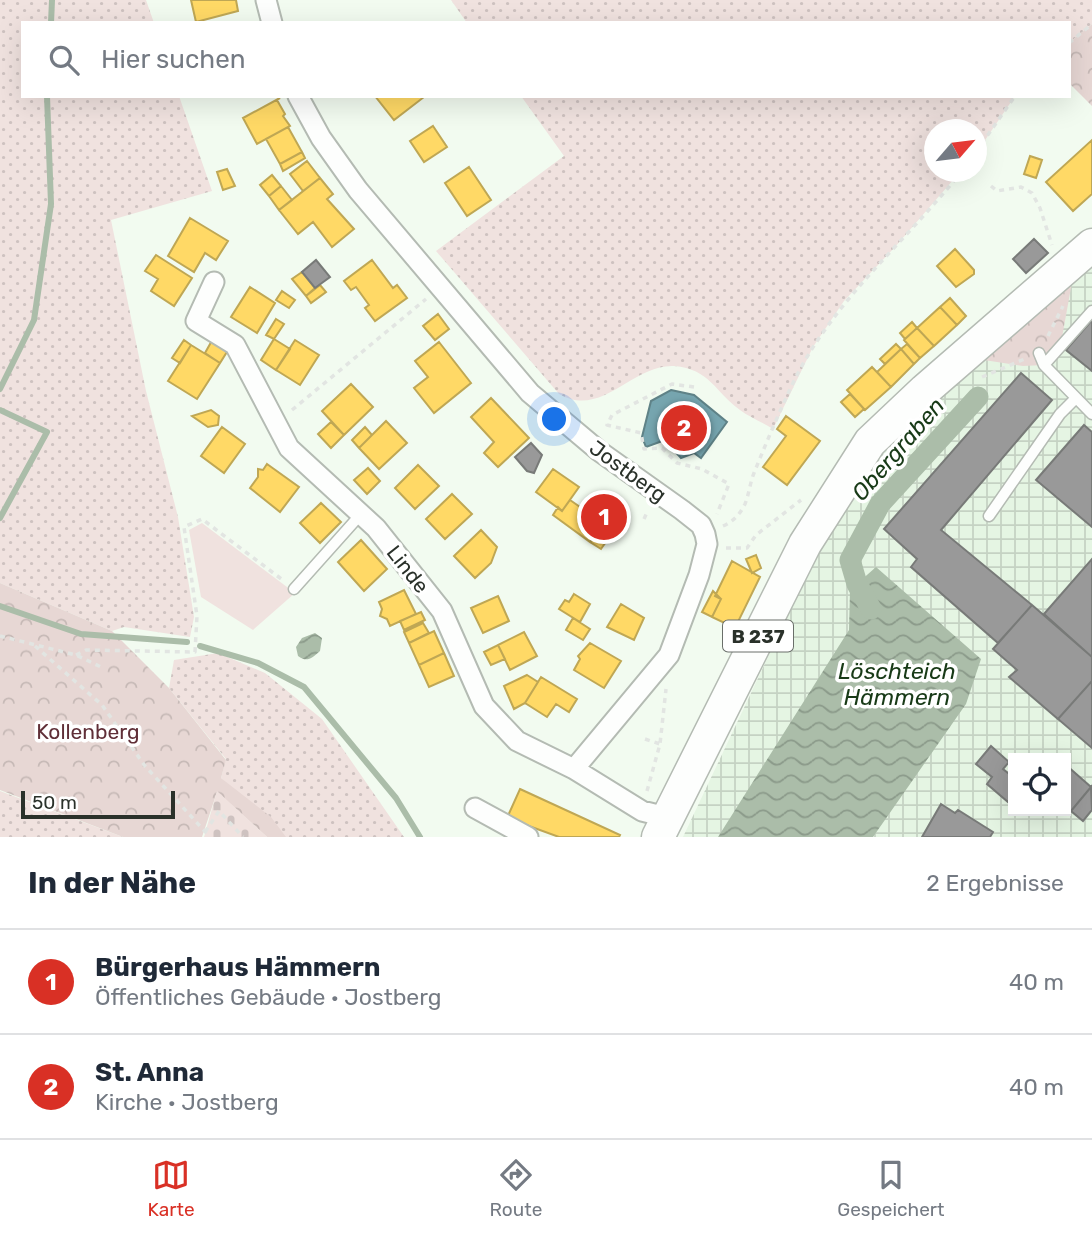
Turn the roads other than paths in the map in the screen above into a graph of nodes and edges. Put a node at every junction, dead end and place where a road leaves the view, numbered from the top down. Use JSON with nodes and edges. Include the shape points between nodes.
{"nodes":[{"id":1,"x":266,"y":0,"type":"edge"},
{"id":2,"x":271,"y":21,"type":"edge"},
{"id":3,"x":299,"y":98,"type":"edge"},
{"id":4,"x":1092,"y":245,"type":"edge"},
{"id":5,"x":214,"y":282,"type":"dead end"},
{"id":6,"x":1092,"y":311,"type":"edge"},
{"id":7,"x":1039,"y":353,"type":"road end"},
{"id":8,"x":1044,"y":366,"type":"junction"},
{"id":9,"x":1075,"y":399,"type":"junction"},
{"id":10,"x":1092,"y":414,"type":"edge"},
{"id":11,"x":361,"y":514,"type":"junction"},
{"id":12,"x":989,"y":516,"type":"dead end"},
{"id":13,"x":294,"y":589,"type":"road end"},
{"id":14,"x":574,"y":769,"type":"junction"},
{"id":15,"x":475,"y":808,"type":"dead end"},
{"id":16,"x":655,"y":821,"type":"edge"},
{"id":17,"x":528,"y":837,"type":"edge"}],
"edges":[{"from":1,"to":2,"type":"street"},
{"from":3,"to":14,"type":"street","name":"Jostberg","via":[[358,190],[530,393],[703,529],[707,544],[699,575],[669,655]]},
{"from":4,"to":16,"type":"main road","number":"B 237","via":[[870,442],[805,544]]},
{"from":5,"to":11,"type":"street","name":"Linde","via":[[196,321],[234,345],[289,448]]},
{"from":6,"to":8,"type":"lane"},
{"from":7,"to":8,"type":"lane"},
{"from":8,"to":9,"type":"lane"},
{"from":9,"to":10,"type":"lane"},
{"from":9,"to":12,"type":"lane"},
{"from":11,"to":13,"type":"lane"},
{"from":11,"to":14,"type":"street","name":"Linde","via":[[442,611],[484,706],[517,741]]},
{"from":14,"to":16,"type":"street","name":"Linde"},
{"from":15,"to":17,"type":"street"}]}
